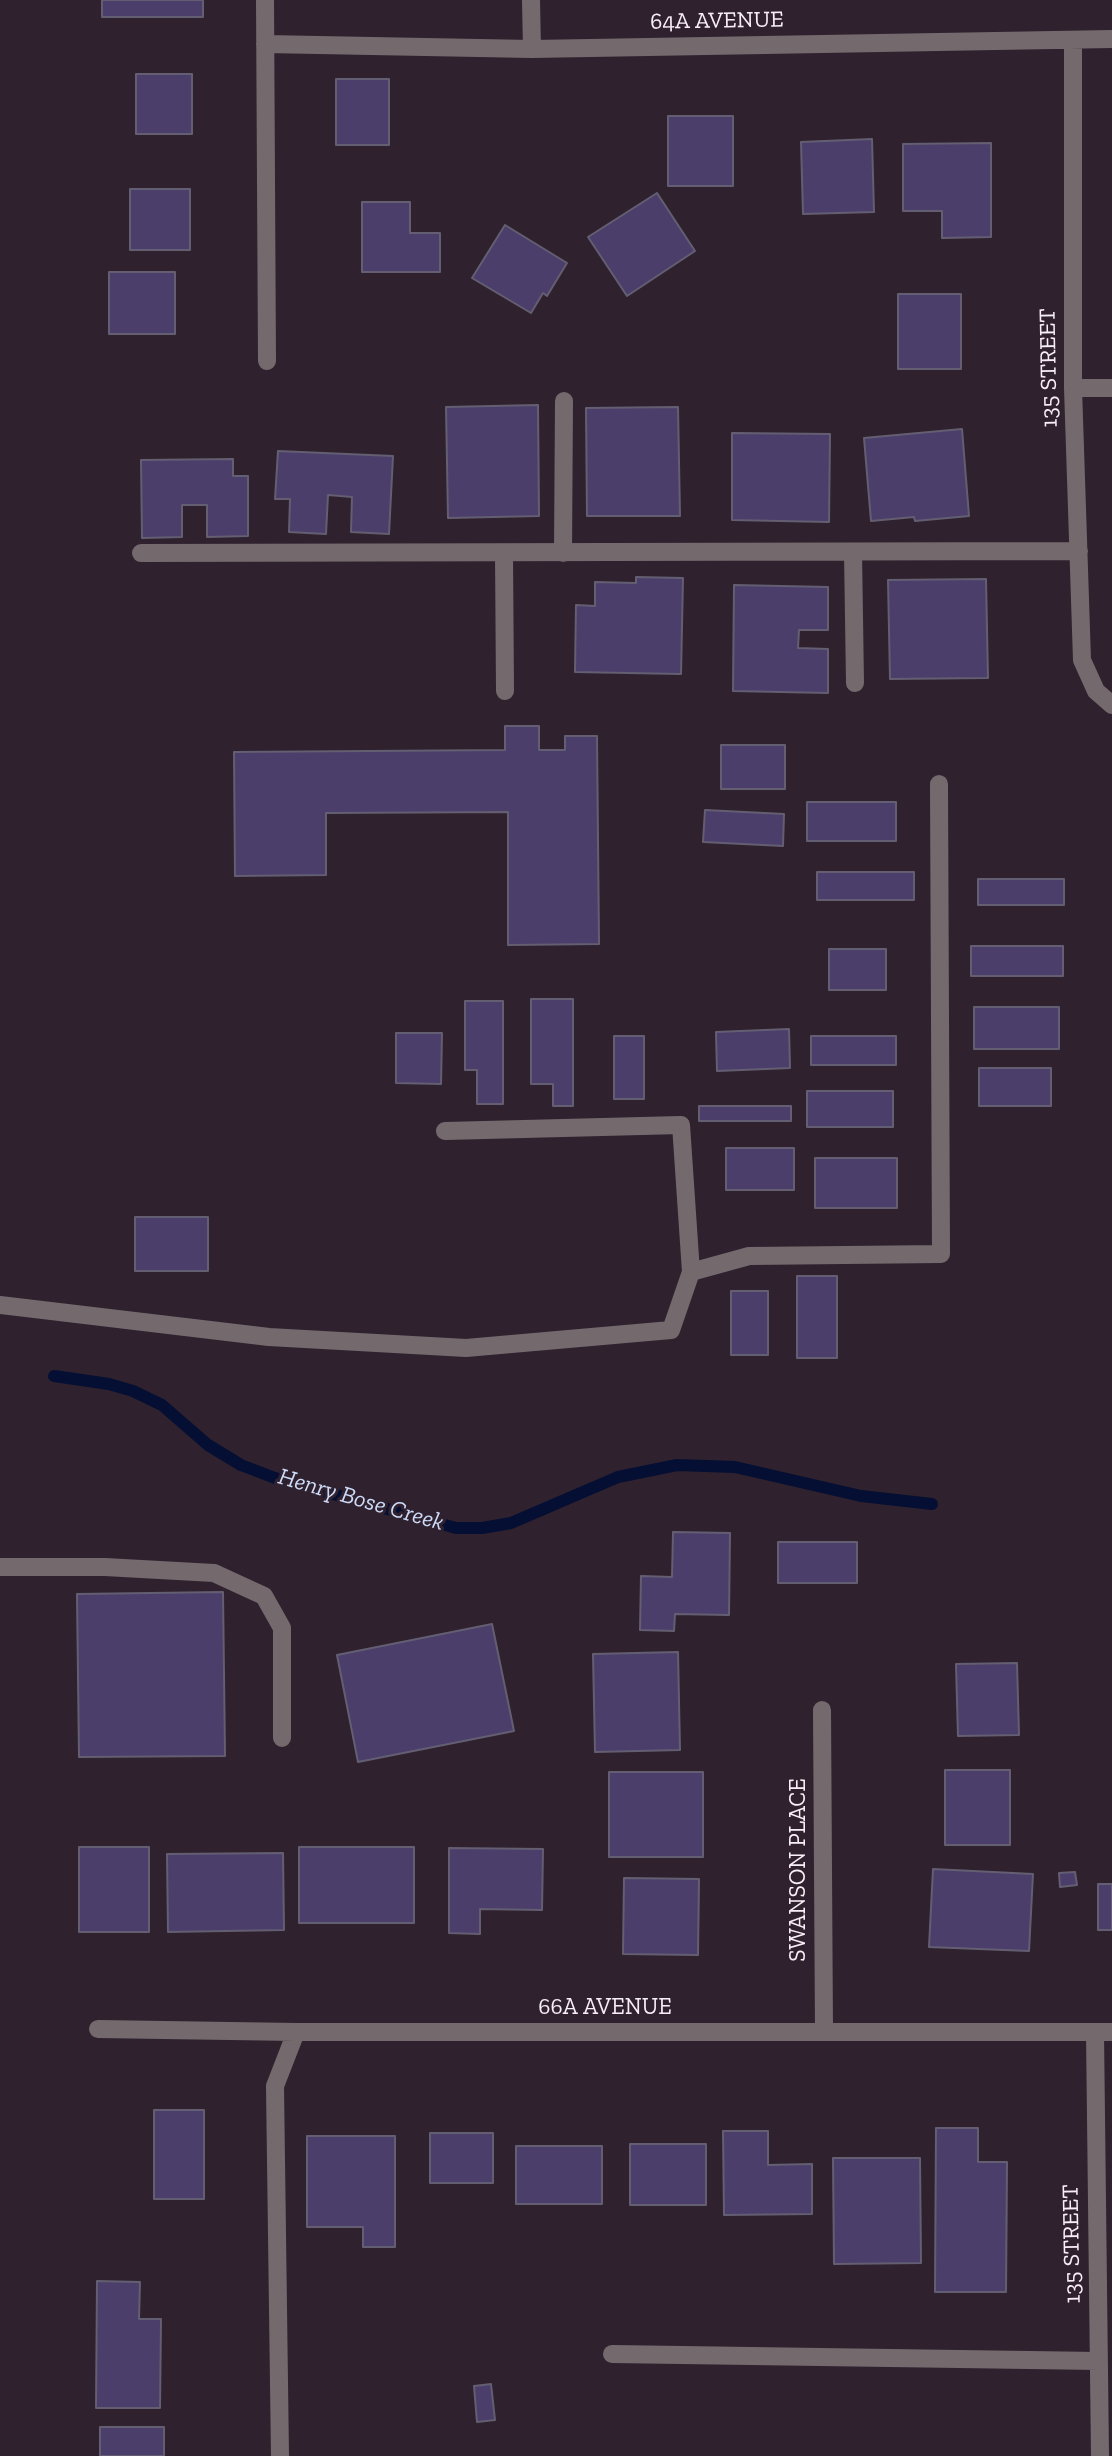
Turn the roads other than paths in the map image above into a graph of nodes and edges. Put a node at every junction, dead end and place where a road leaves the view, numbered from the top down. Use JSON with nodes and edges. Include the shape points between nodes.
{"nodes":[{"id":1,"x":265,"y":0,"type":"edge"},
{"id":2,"x":531,"y":0,"type":"edge"},
{"id":3,"x":1112,"y":39,"type":"edge"},
{"id":4,"x":1073,"y":40,"type":"junction"},
{"id":5,"x":265,"y":44,"type":"junction"},
{"id":6,"x":532,"y":49,"type":"junction"},
{"id":7,"x":267,"y":361,"type":"dead end"},
{"id":8,"x":1073,"y":388,"type":"junction"},
{"id":9,"x":1112,"y":388,"type":"edge"},
{"id":10,"x":564,"y":401,"type":"dead end"},
{"id":11,"x":1079,"y":551,"type":"junction"},
{"id":12,"x":853,"y":552,"type":"junction"},
{"id":13,"x":141,"y":553,"type":"dead end"},
{"id":14,"x":504,"y":554,"type":"junction"},
{"id":15,"x":563,"y":554,"type":"junction"},
{"id":16,"x":855,"y":682,"type":"dead end"},
{"id":17,"x":505,"y":691,"type":"dead end"},
{"id":18,"x":1112,"y":705,"type":"edge"},
{"id":19,"x":939,"y":784,"type":"dead end"},
{"id":20,"x":445,"y":1131,"type":"dead end"},
{"id":21,"x":691,"y":1272,"type":"junction"},
{"id":22,"x":0,"y":1306,"type":"edge"},
{"id":23,"x":0,"y":1567,"type":"edge"},
{"id":24,"x":822,"y":1710,"type":"dead end"},
{"id":25,"x":282,"y":1738,"type":"dead end"},
{"id":26,"x":98,"y":2029,"type":"dead end"},
{"id":27,"x":824,"y":2031,"type":"junction"},
{"id":28,"x":296,"y":2032,"type":"junction"},
{"id":29,"x":1103,"y":2032,"type":"edge"},
{"id":30,"x":612,"y":2354,"type":"dead end"},
{"id":31,"x":1098,"y":2361,"type":"junction"},
{"id":32,"x":281,"y":2456,"type":"edge"},
{"id":33,"x":1100,"y":2456,"type":"edge"}],
"edges":[{"from":1,"to":5,"type":"street"},
{"from":2,"to":6,"type":"street"},
{"from":3,"to":4,"type":"street","name":"64A AVENUE"},
{"from":4,"to":6,"type":"street","name":"64A AVENUE"},
{"from":4,"to":8,"type":"street","name":"135 STREET"},
{"from":5,"to":6,"type":"street","name":"64A AVENUE"},
{"from":5,"to":7,"type":"street"},
{"from":8,"to":9,"type":"street"},
{"from":8,"to":11,"type":"street","name":"135 STREET"},
{"from":10,"to":15,"type":"street"},
{"from":11,"to":12,"type":"street"},
{"from":11,"to":18,"type":"street","name":"135 STREET","via":[[1083,660],[1096,691]]},
{"from":12,"to":15,"type":"street"},
{"from":12,"to":16,"type":"street"},
{"from":13,"to":14,"type":"street"},
{"from":14,"to":15,"type":"street"},
{"from":14,"to":17,"type":"street"},
{"from":19,"to":21,"type":"street","via":[[941,1254],[749,1256]]},
{"from":20,"to":21,"type":"street","via":[[681,1125]]},
{"from":21,"to":22,"type":"street","via":[[671,1330],[466,1348],[269,1337]]},
{"from":23,"to":25,"type":"street","via":[[215,1573],[264,1596],[282,1628]]},
{"from":24,"to":27,"type":"street","name":"SWANSON PLACE"},
{"from":26,"to":28,"type":"street","name":"66A AVENUE"},
{"from":27,"to":28,"type":"street","name":"66A AVENUE"},
{"from":27,"to":29,"type":"street","name":"66A AVENUE"},
{"from":28,"to":32,"type":"street","via":[[275,2086]]},
{"from":29,"to":31,"type":"street","name":"135 STREET"},
{"from":30,"to":31,"type":"street"},
{"from":31,"to":33,"type":"street","name":"135 STREET"}]}
